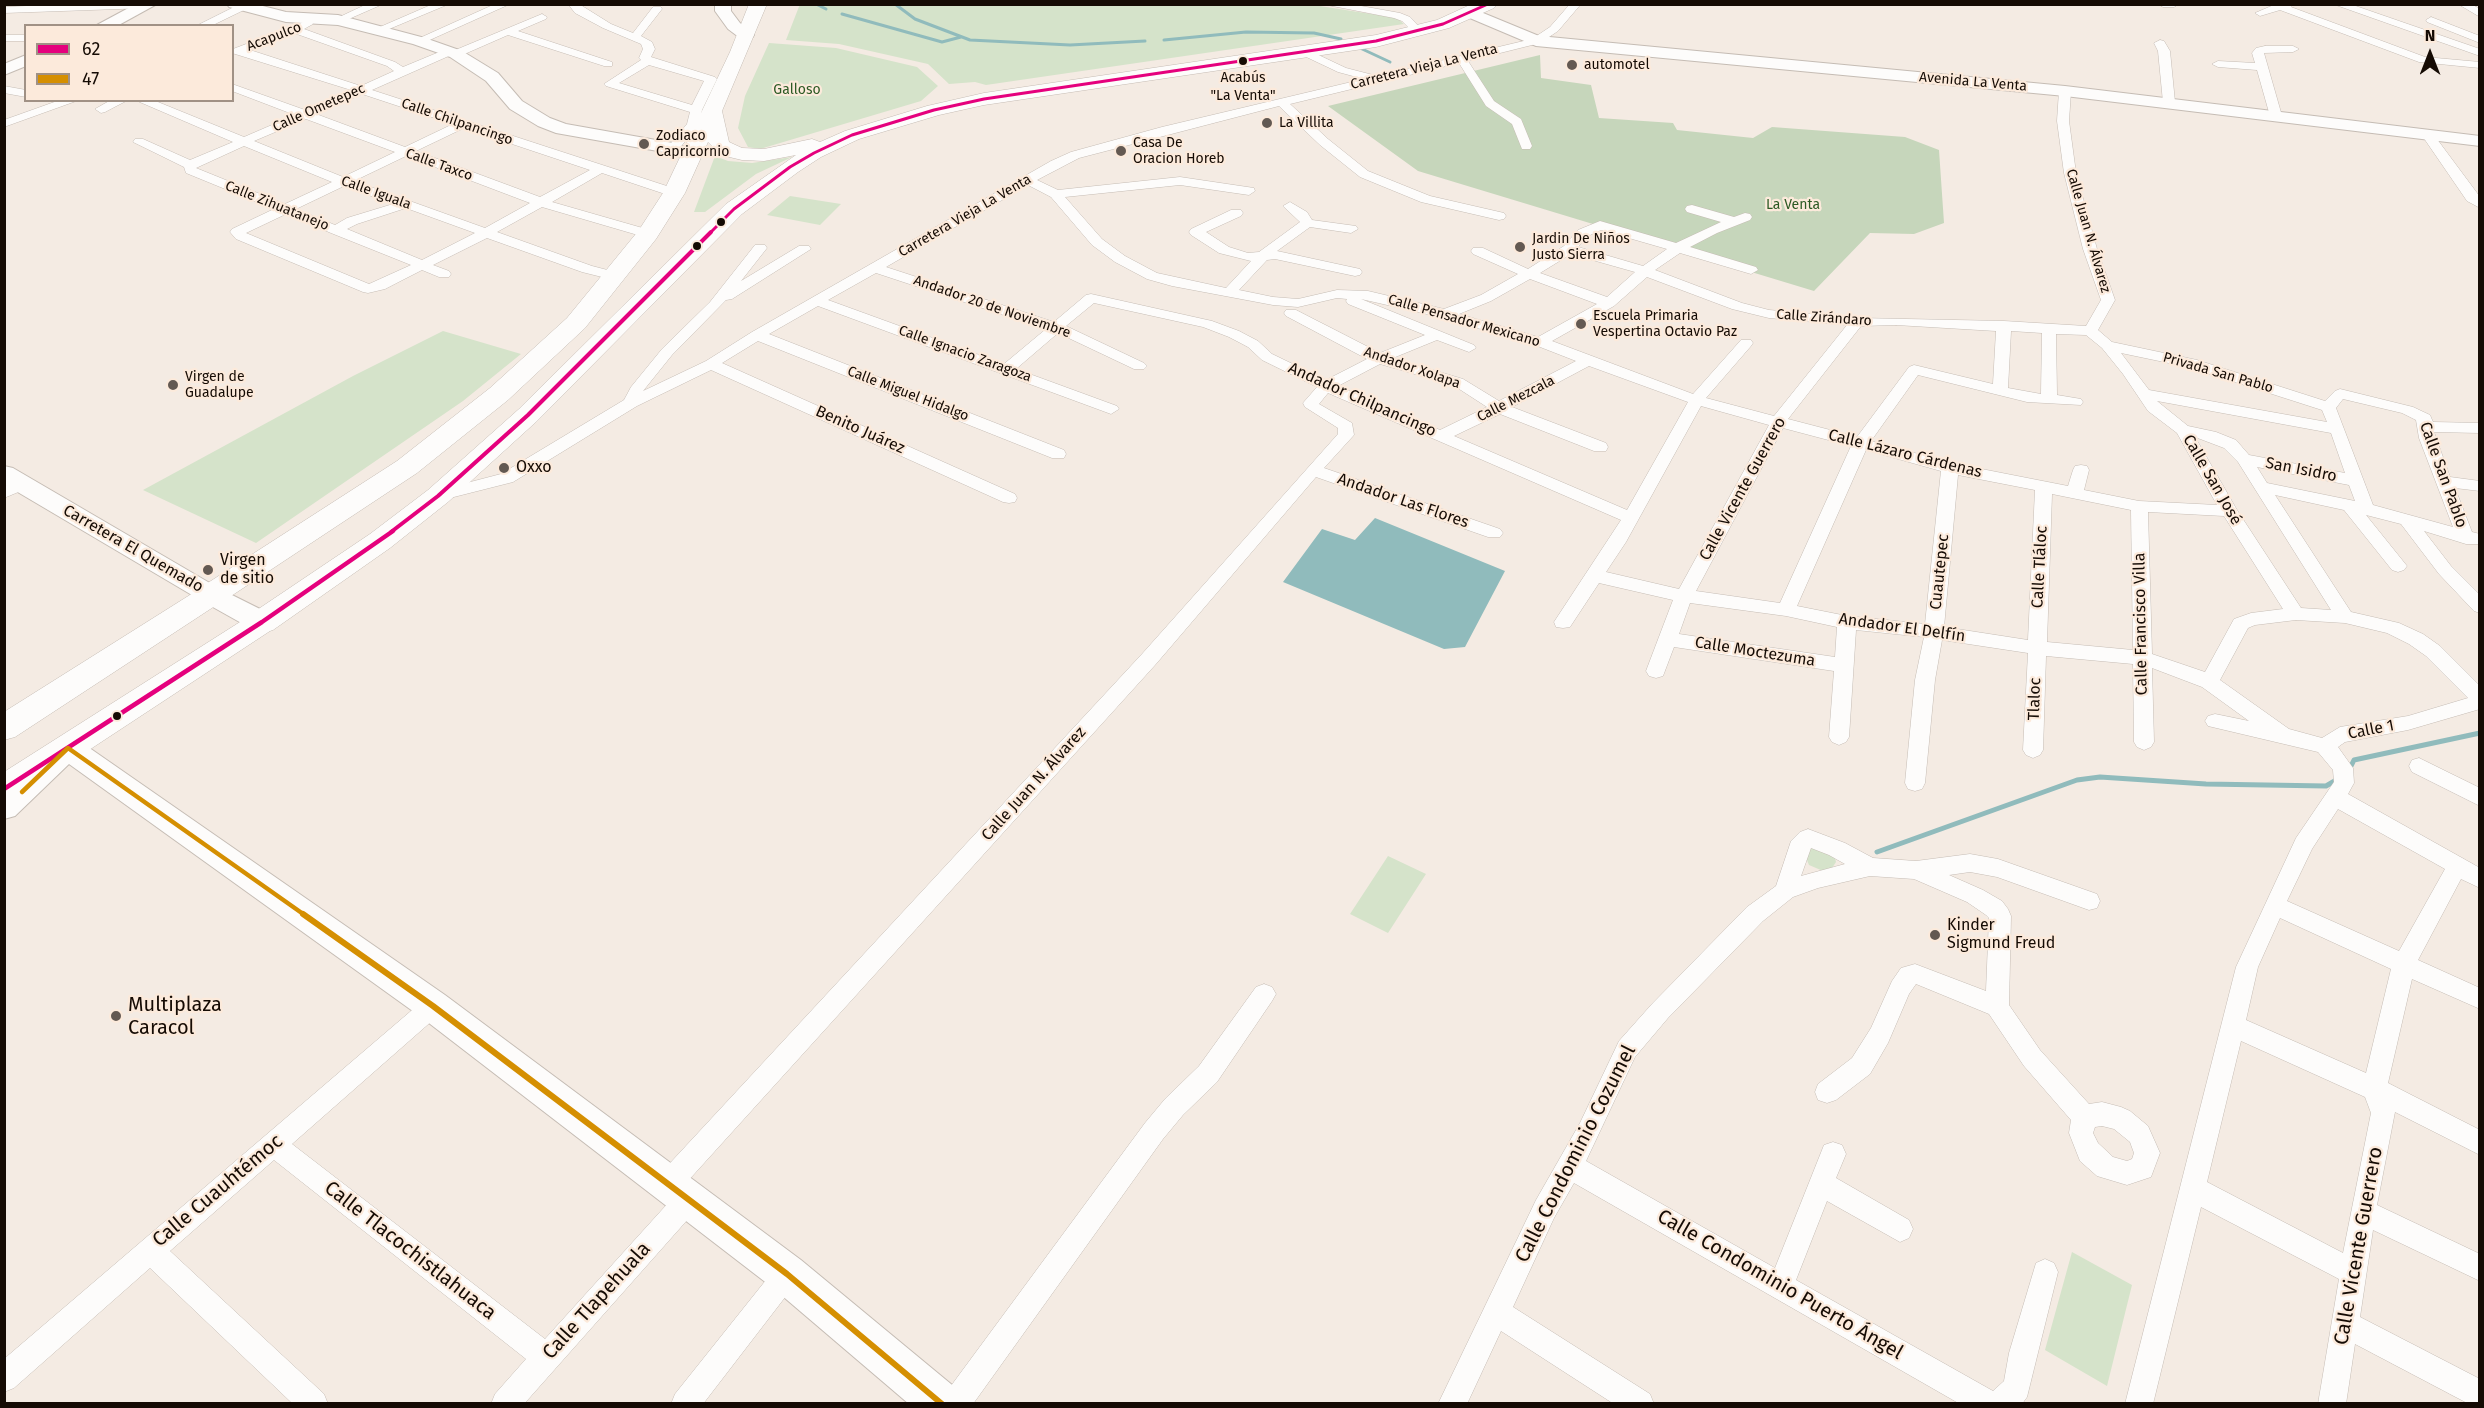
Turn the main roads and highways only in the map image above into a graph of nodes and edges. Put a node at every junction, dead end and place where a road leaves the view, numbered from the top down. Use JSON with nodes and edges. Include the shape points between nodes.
{"nodes":[{"id":1,"x":723,"y":4,"type":"edge"},
{"id":2,"x":758,"y":4,"type":"edge"},
{"id":3,"x":149,"y":5,"type":"edge"},
{"id":4,"x":238,"y":6,"type":"edge"},
{"id":5,"x":1479,"y":9,"type":"edge"},
{"id":6,"x":107,"y":24,"type":"edge"},
{"id":7,"x":746,"y":35,"type":"junction"},
{"id":8,"x":24,"y":61,"type":"edge"},
{"id":9,"x":4,"y":70,"type":"edge"},
{"id":10,"x":704,"y":111,"type":"junction"},
{"id":11,"x":852,"y":135,"type":"junction"},
{"id":12,"x":2480,"y":141,"type":"edge"},
{"id":13,"x":682,"y":152,"type":"junction"},
{"id":14,"x":10,"y":484,"type":"edge"},
{"id":15,"x":212,"y":595,"type":"junction"},
{"id":16,"x":253,"y":617,"type":"junction"},
{"id":17,"x":4,"y":728,"type":"edge"},
{"id":18,"x":68,"y":748,"type":"junction"},
{"id":19,"x":4,"y":773,"type":"edge"},
{"id":20,"x":4,"y":789,"type":"edge"},
{"id":21,"x":4,"y":807,"type":"edge"},
{"id":22,"x":942,"y":1404,"type":"edge"}],
"edges":[{"from":1,"to":7,"type":"main road","via":[[723,11],[734,27]]},
{"from":2,"to":7,"type":"highway"},
{"from":3,"to":6,"type":"main road"},
{"from":4,"to":13,"type":"main road","via":[[268,14],[338,20],[419,41],[452,53],[492,77],[516,105],[544,123]]},
{"from":5,"to":11,"type":"highway","via":[[1418,31],[1305,52],[984,99]]},
{"from":5,"to":12,"type":"main road","name":"Avenida La Venta","via":[[1536,41],[2065,90]]},
{"from":7,"to":10,"type":"highway"},
{"from":8,"to":9,"type":"main road"},
{"from":10,"to":11,"type":"highway","via":[[720,145],[742,154],[785,152]]},
{"from":10,"to":13,"type":"highway"},
{"from":11,"to":16,"type":"highway","via":[[790,167],[734,209],[528,415],[438,496],[380,541]]},
{"from":13,"to":15,"type":"highway","via":[[674,193],[648,234],[576,323],[499,394],[407,467]]},
{"from":14,"to":15,"type":"main road","name":"Carretera El Quemado"},
{"from":15,"to":16,"type":"main road","name":"Carretera El Quemado"},
{"from":15,"to":17,"type":"main road"},
{"from":16,"to":18,"type":"main road"},
{"from":16,"to":19,"type":"main road"},
{"from":18,"to":20,"type":"main road"},
{"from":18,"to":21,"type":"main road"},
{"from":18,"to":22,"type":"main road","via":[[434,1006],[787,1274]]}]}
